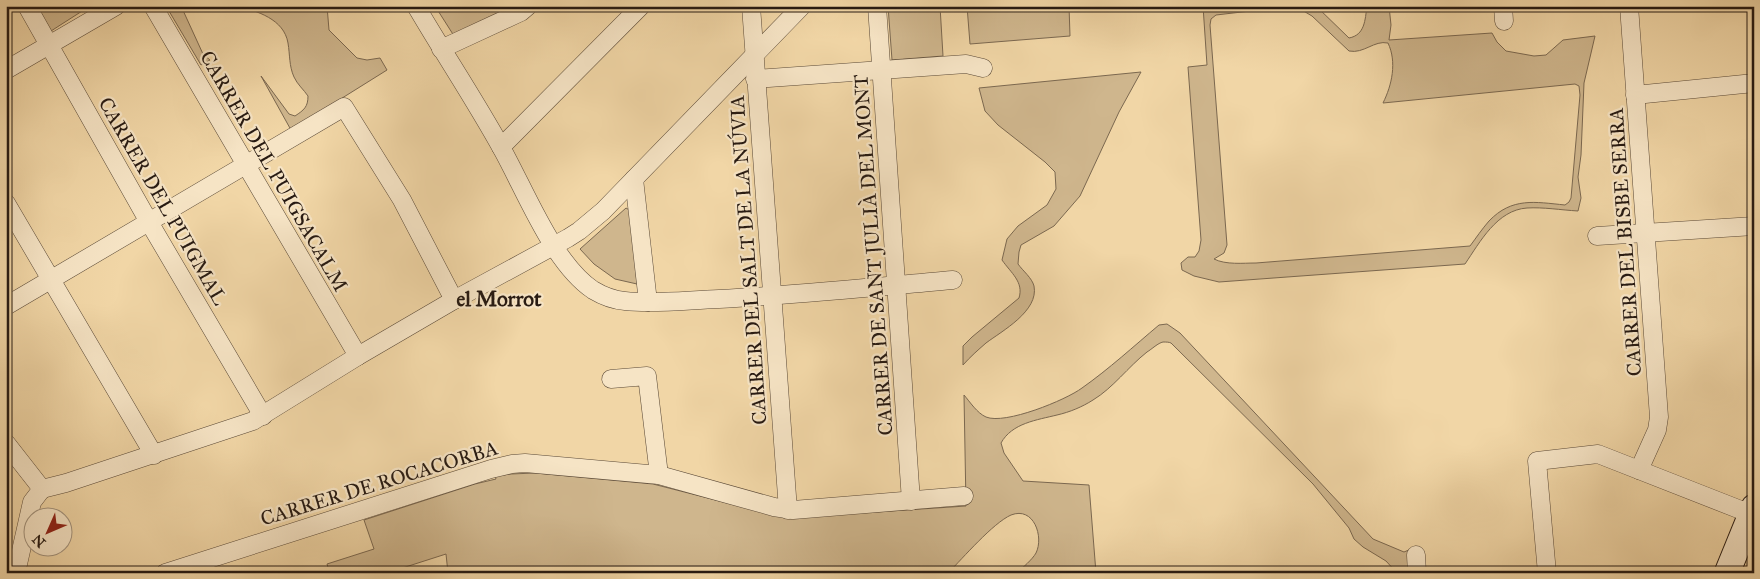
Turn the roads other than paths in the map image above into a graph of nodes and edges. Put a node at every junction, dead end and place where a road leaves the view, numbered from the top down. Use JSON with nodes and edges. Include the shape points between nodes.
{"nodes":[{"id":1,"x":27,"y":6,"type":"edge"},
{"id":2,"x":116,"y":6,"type":"edge"},
{"id":3,"x":153,"y":6,"type":"edge"},
{"id":4,"x":416,"y":6,"type":"edge"},
{"id":5,"x":528,"y":6,"type":"edge"},
{"id":6,"x":641,"y":6,"type":"edge"},
{"id":7,"x":751,"y":6,"type":"edge"},
{"id":8,"x":802,"y":6,"type":"edge"},
{"id":9,"x":876,"y":6,"type":"edge"},
{"id":10,"x":1629,"y":6,"type":"edge"},
{"id":11,"x":50,"y":45,"type":"junction"},
{"id":12,"x":441,"y":49,"type":"junction"},
{"id":13,"x":756,"y":54,"type":"junction"},
{"id":14,"x":984,"y":68,"type":"dead end"},
{"id":15,"x":6,"y":70,"type":"edge"},
{"id":16,"x":881,"y":70,"type":"junction"},
{"id":17,"x":756,"y":79,"type":"junction"},
{"id":18,"x":1754,"y":83,"type":"edge"},
{"id":19,"x":1635,"y":95,"type":"junction"},
{"id":20,"x":501,"y":148,"type":"junction"},
{"id":21,"x":246,"y":165,"type":"junction"},
{"id":22,"x":634,"y":179,"type":"junction"},
{"id":23,"x":6,"y":203,"type":"edge"},
{"id":24,"x":149,"y":222,"type":"junction"},
{"id":25,"x":1754,"y":226,"type":"edge"},
{"id":26,"x":1646,"y":233,"type":"junction"},
{"id":27,"x":1597,"y":236,"type":"dead end"},
{"id":28,"x":553,"y":246,"type":"junction"},
{"id":29,"x":51,"y":280,"type":"junction"},
{"id":30,"x":953,"y":280,"type":"dead end"},
{"id":31,"x":896,"y":285,"type":"junction"},
{"id":32,"x":772,"y":296,"type":"junction"},
{"id":33,"x":454,"y":300,"type":"junction"},
{"id":34,"x":648,"y":302,"type":"junction"},
{"id":35,"x":6,"y":306,"type":"edge"},
{"id":36,"x":358,"y":356,"type":"junction"},
{"id":37,"x":611,"y":379,"type":"dead end"},
{"id":38,"x":263,"y":416,"type":"junction"},
{"id":39,"x":6,"y":443,"type":"edge"},
{"id":40,"x":154,"y":455,"type":"junction"},
{"id":41,"x":1639,"y":470,"type":"junction"},
{"id":42,"x":659,"y":475,"type":"junction"},
{"id":43,"x":42,"y":489,"type":"junction"},
{"id":44,"x":964,"y":496,"type":"dead end"},
{"id":45,"x":911,"y":501,"type":"junction"},
{"id":46,"x":788,"y":510,"type":"junction"},
{"id":47,"x":1752,"y":511,"type":"edge"},
{"id":48,"x":16,"y":573,"type":"edge"},
{"id":49,"x":165,"y":573,"type":"edge"},
{"id":50,"x":1547,"y":573,"type":"edge"},
{"id":51,"x":1727,"y":573,"type":"edge"}],
"edges":[{"from":1,"to":11,"type":"street","name":"CARRER DEL PUIGMAL"},
{"from":2,"to":11,"type":"street"},
{"from":3,"to":21,"type":"street","name":"CARRER DEL PUIGSACALM"},
{"from":4,"to":12,"type":"street"},
{"from":5,"to":12,"type":"street"},
{"from":6,"to":20,"type":"street"},
{"from":7,"to":13,"type":"street","name":"CARRER DEL SALT DE LA NÚVIA"},
{"from":8,"to":13,"type":"street"},
{"from":9,"to":16,"type":"street","name":"CARRER DE SANT JULIÀ DEL MONT"},
{"from":10,"to":19,"type":"street","name":"CARRER DEL BISBE SERRA"},
{"from":11,"to":15,"type":"street"},
{"from":11,"to":24,"type":"street","name":"CARRER DEL PUIGMAL"},
{"from":12,"to":20,"type":"street"},
{"from":13,"to":17,"type":"street","name":"CARRER DEL SALT DE LA NÚVIA"},
{"from":13,"to":22,"type":"street"},
{"from":14,"to":16,"type":"street","via":[[966,64]]},
{"from":16,"to":17,"type":"street"},
{"from":16,"to":31,"type":"street","name":"CARRER DE SANT JULIÀ DEL MONT"},
{"from":17,"to":32,"type":"street","name":"CARRER DEL SALT DE LA NÚVIA"},
{"from":18,"to":19,"type":"street"},
{"from":19,"to":26,"type":"street","name":"CARRER DEL BISBE SERRA"},
{"from":20,"to":28,"type":"street"},
{"from":21,"to":24,"type":"street"},
{"from":21,"to":33,"type":"street","via":[[344,107],[402,200]]},
{"from":21,"to":36,"type":"street","name":"CARRER DEL PUIGSACALM"},
{"from":22,"to":28,"type":"street","via":[[590,222]]},
{"from":22,"to":34,"type":"street"},
{"from":23,"to":29,"type":"street"},
{"from":24,"to":29,"type":"street"},
{"from":24,"to":38,"type":"street","name":"CARRER DEL PUIGMAL"},
{"from":25,"to":26,"type":"street"},
{"from":26,"to":27,"type":"street"},
{"from":26,"to":41,"type":"street","name":"CARRER DEL BISBE SERRA","via":[[1659,417],[1657,430]]},
{"from":28,"to":33,"type":"street"},
{"from":28,"to":34,"type":"street","via":[[581,281],[595,291],[623,301]]},
{"from":29,"to":35,"type":"street"},
{"from":29,"to":40,"type":"street"},
{"from":30,"to":31,"type":"street"},
{"from":31,"to":32,"type":"street"},
{"from":31,"to":45,"type":"street","name":"CARRER DE SANT JULIÀ DEL MONT"},
{"from":32,"to":34,"type":"street"},
{"from":32,"to":46,"type":"street","name":"CARRER DEL SALT DE LA NÚVIA"},
{"from":33,"to":36,"type":"street"},
{"from":36,"to":38,"type":"street"},
{"from":37,"to":42,"type":"street","via":[[647,376]]},
{"from":38,"to":40,"type":"street"},
{"from":39,"to":43,"type":"street"},
{"from":40,"to":43,"type":"street"},
{"from":41,"to":47,"type":"street"},
{"from":41,"to":50,"type":"street","via":[[1598,454],[1537,461]]},
{"from":42,"to":46,"type":"street","name":"CARRER DE ROCACORBA"},
{"from":42,"to":49,"type":"street","name":"CARRER DE ROCACORBA","via":[[525,463],[501,466]]},
{"from":43,"to":48,"type":"street","via":[[32,502]]},
{"from":44,"to":45,"type":"street","name":"CARRER DE ROCACORBA"},
{"from":45,"to":46,"type":"street","name":"CARRER DE ROCACORBA"},
{"from":47,"to":51,"type":"main road"}]}
